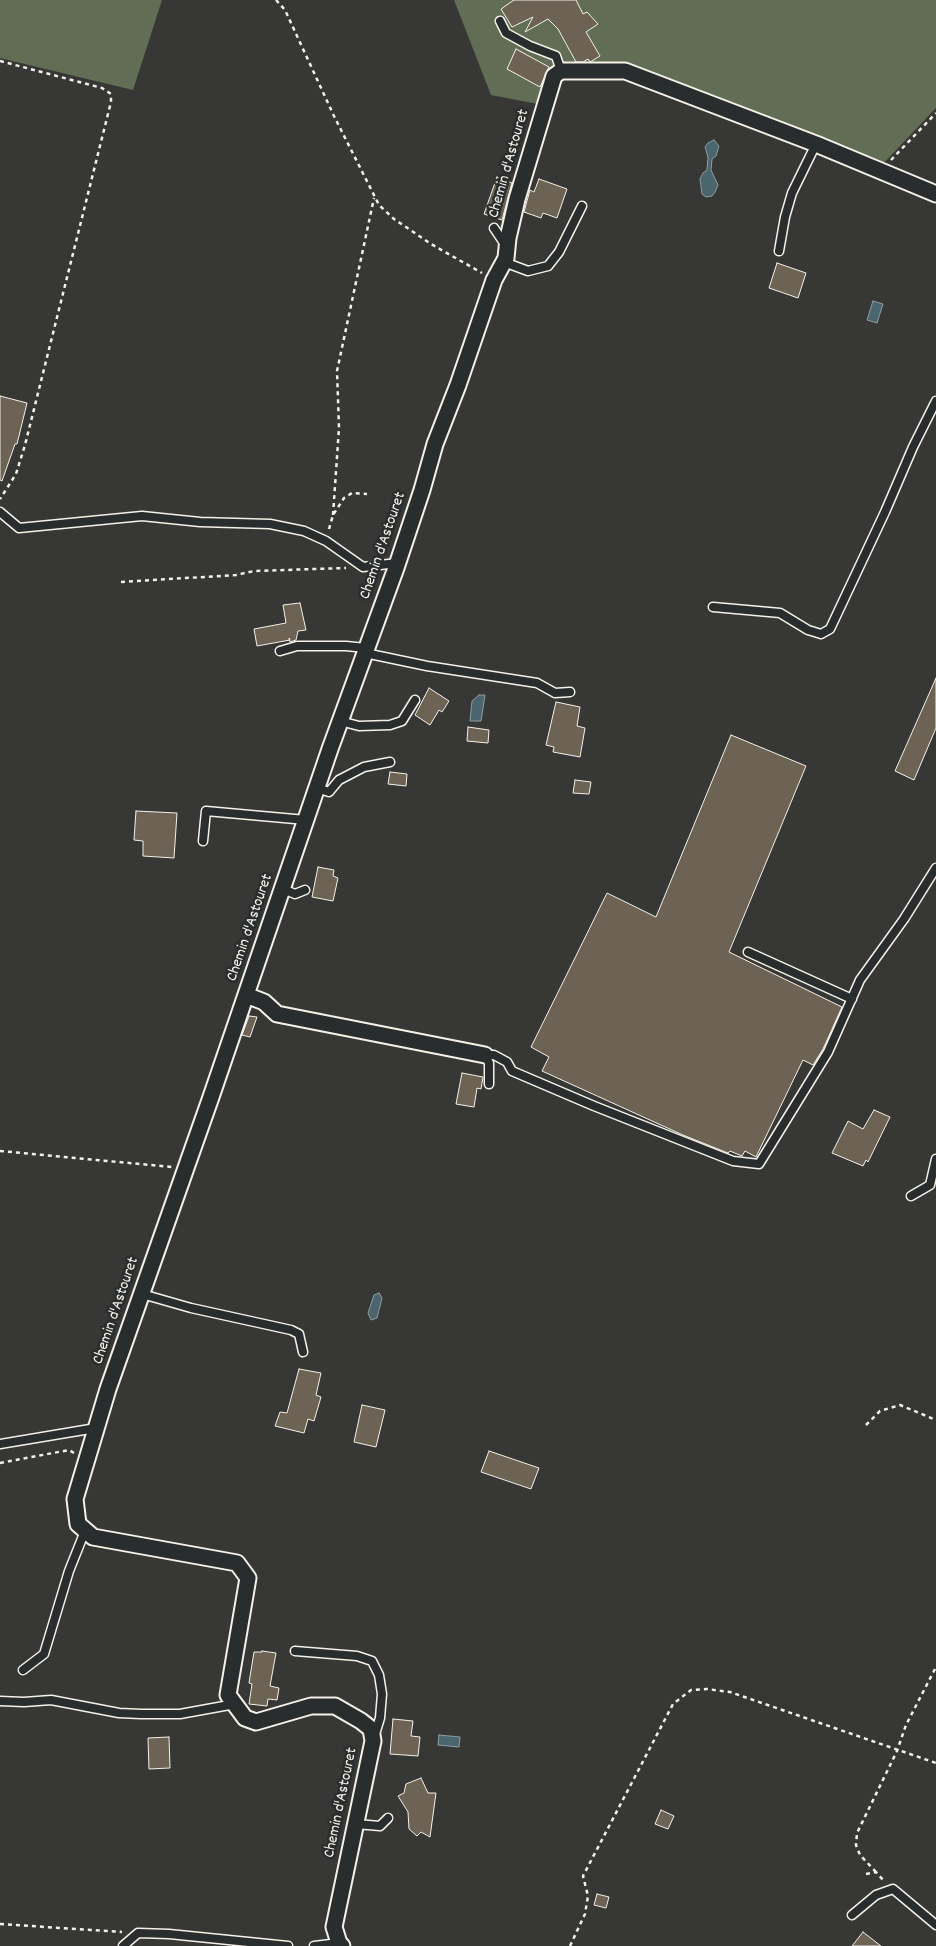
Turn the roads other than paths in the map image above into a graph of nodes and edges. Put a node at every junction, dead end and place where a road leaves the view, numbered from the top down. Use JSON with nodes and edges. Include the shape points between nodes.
{"nodes":[{"id":1,"x":500,"y":21,"type":"dead end"},
{"id":2,"x":561,"y":71,"type":"junction"},
{"id":3,"x":816,"y":144,"type":"junction"},
{"id":4,"x":936,"y":194,"type":"edge"},
{"id":5,"x":582,"y":206,"type":"dead end"},
{"id":6,"x":494,"y":228,"type":"dead end"},
{"id":7,"x":779,"y":251,"type":"dead end"},
{"id":8,"x":506,"y":255,"type":"junction"},
{"id":9,"x":936,"y":401,"type":"edge"},
{"id":10,"x":0,"y":512,"type":"edge"},
{"id":11,"x":397,"y":564,"type":"junction"},
{"id":12,"x":713,"y":607,"type":"dead end"},
{"id":13,"x":280,"y":651,"type":"dead end"},
{"id":14,"x":366,"y":651,"type":"junction"},
{"id":15,"x":570,"y":692,"type":"dead end"},
{"id":16,"x":415,"y":700,"type":"dead end"},
{"id":17,"x":340,"y":722,"type":"junction"},
{"id":18,"x":390,"y":762,"type":"dead end"},
{"id":19,"x":317,"y":788,"type":"junction"},
{"id":20,"x":306,"y":820,"type":"junction"},
{"id":21,"x":203,"y":841,"type":"dead end"},
{"id":22,"x":936,"y":868,"type":"edge"},
{"id":23,"x":283,"y":890,"type":"junction"},
{"id":24,"x":305,"y":890,"type":"dead end"},
{"id":25,"x":748,"y":952,"type":"dead end"},
{"id":26,"x":246,"y":995,"type":"junction"},
{"id":27,"x":852,"y":999,"type":"junction"},
{"id":28,"x":485,"y":1055,"type":"junction"},
{"id":29,"x":490,"y":1084,"type":"dead end"},
{"id":30,"x":936,"y":1158,"type":"edge"},
{"id":31,"x":911,"y":1196,"type":"dead end"},
{"id":32,"x":142,"y":1294,"type":"junction"},
{"id":33,"x":303,"y":1352,"type":"dead end"},
{"id":34,"x":96,"y":1428,"type":"junction"},
{"id":35,"x":0,"y":1444,"type":"edge"},
{"id":36,"x":85,"y":1531,"type":"junction"},
{"id":37,"x":295,"y":1651,"type":"dead end"},
{"id":38,"x":23,"y":1670,"type":"dead end"},
{"id":39,"x":0,"y":1700,"type":"edge"},
{"id":40,"x":235,"y":1704,"type":"junction"},
{"id":41,"x":374,"y":1741,"type":"junction"},
{"id":42,"x":388,"y":1818,"type":"dead end"},
{"id":43,"x":356,"y":1824,"type":"junction"},
{"id":44,"x":852,"y":1915,"type":"dead end"},
{"id":45,"x":936,"y":1925,"type":"edge"},
{"id":46,"x":340,"y":1944,"type":"edge"},
{"id":47,"x":123,"y":1946,"type":"edge"},
{"id":48,"x":288,"y":1946,"type":"edge"},
{"id":49,"x":314,"y":1946,"type":"edge"}],
"edges":[{"from":1,"to":2,"type":"lane","via":[[506,33],[556,56]]},
{"from":2,"to":3,"type":"street","via":[[625,71]]},
{"from":2,"to":8,"type":"street","name":"Chemin d'Astouret","via":[[554,76],[534,140],[517,199]]},
{"from":3,"to":4,"type":"street"},
{"from":3,"to":7,"type":"lane","via":[[792,193]]},
{"from":5,"to":8,"type":"lane","via":[[559,252],[548,266],[528,271]]},
{"from":6,"to":8,"type":"lane"},
{"from":8,"to":11,"type":"street","name":"Chemin d'Astouret","via":[[435,444]]},
{"from":9,"to":12,"type":"lane","via":[[830,629],[821,634],[780,614]]},
{"from":10,"to":11,"type":"lane","via":[[19,528],[142,516],[288,526],[326,541],[362,567]]},
{"from":11,"to":14,"type":"street","name":"Chemin d'Astouret"},
{"from":13,"to":14,"type":"lane","via":[[297,646],[346,646]]},
{"from":14,"to":15,"type":"lane","via":[[427,666],[537,683],[555,693]]},
{"from":14,"to":17,"type":"street","name":"Chemin d'Astouret"},
{"from":16,"to":17,"type":"lane","via":[[402,721],[390,725],[359,726]]},
{"from":17,"to":19,"type":"street","name":"Chemin d'Astouret"},
{"from":18,"to":19,"type":"lane","via":[[364,767],[339,780],[330,792]]},
{"from":19,"to":20,"type":"street","name":"Chemin d'Astouret"},
{"from":20,"to":21,"type":"lane","via":[[206,811]]},
{"from":20,"to":23,"type":"street","name":"Chemin d'Astouret"},
{"from":22,"to":27,"type":"lane","via":[[860,980]]},
{"from":23,"to":24,"type":"lane","via":[[295,894]]},
{"from":23,"to":26,"type":"street","name":"Chemin d'Astouret"},
{"from":25,"to":27,"type":"lane"},
{"from":26,"to":28,"type":"street","via":[[264,1002],[277,1014]]},
{"from":26,"to":32,"type":"street","name":"Chemin d'Astouret"},
{"from":27,"to":28,"type":"lane","via":[[828,1052],[759,1164],[733,1162],[512,1071],[506,1062],[494,1055]]},
{"from":28,"to":29,"type":"lane"},
{"from":30,"to":31,"type":"lane","via":[[930,1185]]},
{"from":32,"to":33,"type":"lane","via":[[291,1330],[299,1334]]},
{"from":32,"to":34,"type":"street","name":"Chemin d'Astouret"},
{"from":34,"to":35,"type":"lane"},
{"from":34,"to":36,"type":"street","name":"Chemin d'Astouret","via":[[74,1499],[78,1524]]},
{"from":36,"to":38,"type":"lane","via":[[69,1571],[44,1654]]},
{"from":36,"to":40,"type":"street","via":[[93,1537],[237,1564],[248,1578],[228,1695]]},
{"from":37,"to":41,"type":"lane","via":[[357,1656],[372,1661],[379,1675],[382,1694]]},
{"from":39,"to":40,"type":"lane","via":[[51,1700],[141,1714],[180,1714]]},
{"from":40,"to":41,"type":"street","name":"Chemin d'Astouret","via":[[245,1718],[256,1722],[311,1706],[335,1706],[371,1729]]},
{"from":41,"to":43,"type":"street","name":"Chemin d'Astouret"},
{"from":42,"to":43,"type":"lane","via":[[380,1826]]},
{"from":43,"to":46,"type":"street","name":"Chemin d'Astouret","via":[[334,1927]]},
{"from":44,"to":45,"type":"lane","via":[[876,1895],[892,1889]]},
{"from":46,"to":49,"type":"lane"},
{"from":47,"to":48,"type":"lane","via":[[138,1933]]}]}
